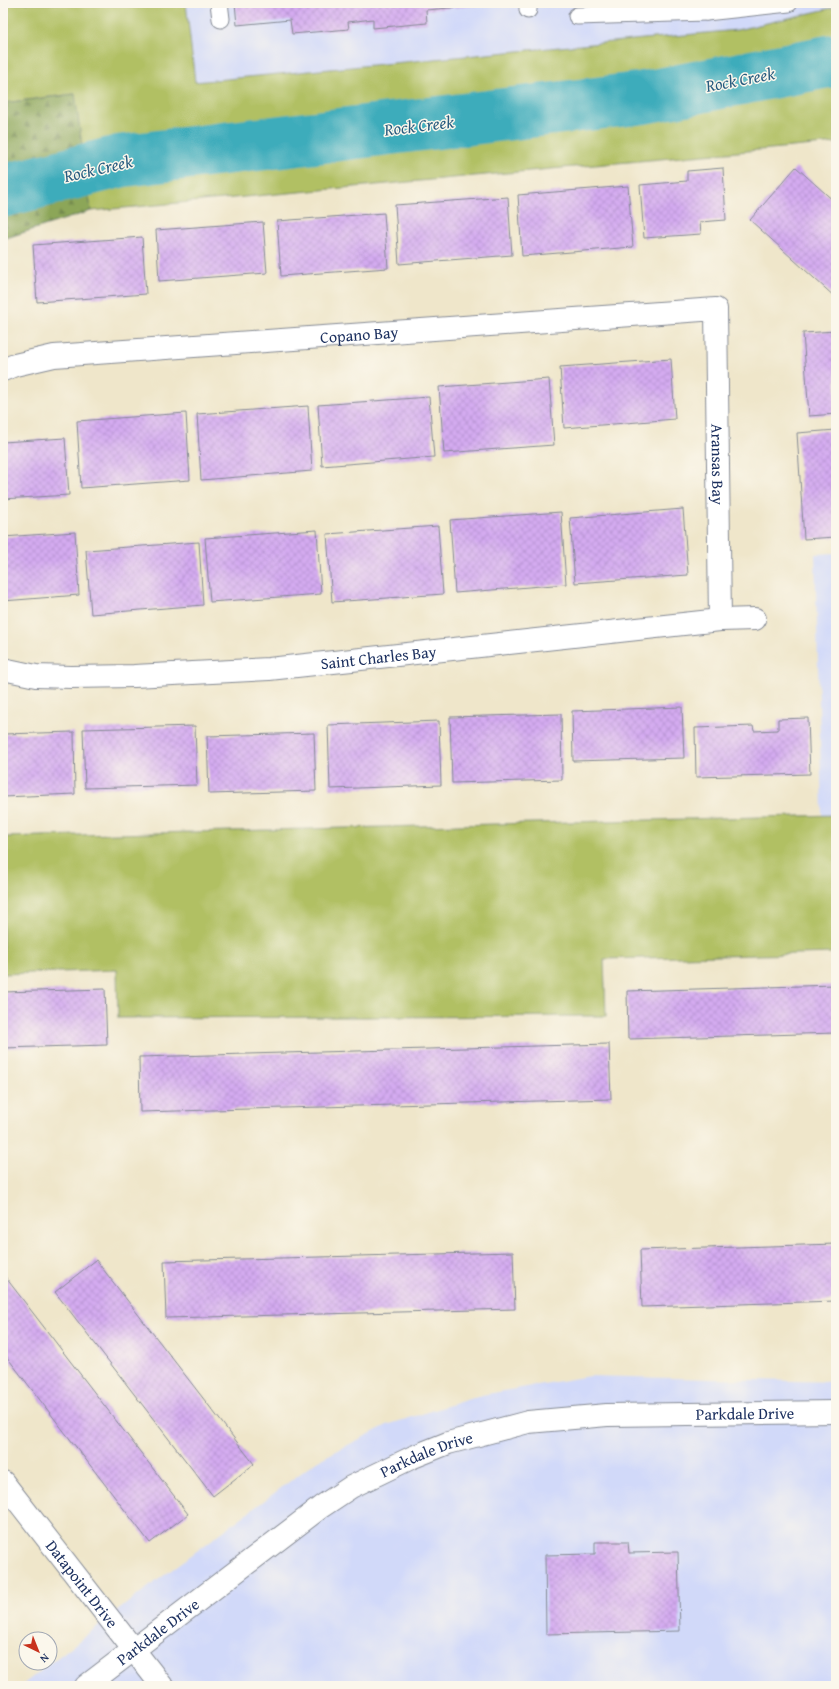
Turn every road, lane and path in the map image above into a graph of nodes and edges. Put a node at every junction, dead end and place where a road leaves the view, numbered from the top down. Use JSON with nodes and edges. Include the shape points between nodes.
{"nodes":[{"id":1,"x":789,"y":3,"type":"edge"},
{"id":2,"x":706,"y":8,"type":"edge"},
{"id":3,"x":577,"y":16,"type":"dead end"},
{"id":4,"x":716,"y":309,"type":"joint"},
{"id":5,"x":3,"y":370,"type":"edge"},
{"id":6,"x":754,"y":619,"type":"dead end"},
{"id":7,"x":720,"y":620,"type":"junction"},
{"id":8,"x":3,"y":669,"type":"edge"},
{"id":9,"x":836,"y":1412,"type":"edge"},
{"id":10,"x":3,"y":1482,"type":"edge"},
{"id":11,"x":134,"y":1650,"type":"junction"},
{"id":12,"x":86,"y":1686,"type":"edge"},
{"id":13,"x":162,"y":1686,"type":"edge"}],
"edges":[{"from":1,"to":2,"type":"lane"},
{"from":2,"to":3,"type":"lane"},
{"from":4,"to":5,"type":"street","name":"Copano Bay","via":[[54,356]]},
{"from":4,"to":7,"type":"street","name":"Aransas Bay"},
{"from":6,"to":7,"type":"street","name":"Saint Charles Bay"},
{"from":7,"to":8,"type":"street","name":"Saint Charles Bay","via":[[269,669],[71,677],[36,676]]},
{"from":9,"to":11,"type":"street","name":"Parkdale Drive","via":[[607,1415],[528,1422],[448,1443],[413,1457],[345,1491]]},
{"from":10,"to":11,"type":"street","name":"Datapoint Drive"},
{"from":11,"to":12,"type":"street","name":"Parkdale Drive"},
{"from":11,"to":13,"type":"street","name":"Datapoint Drive"}]}
